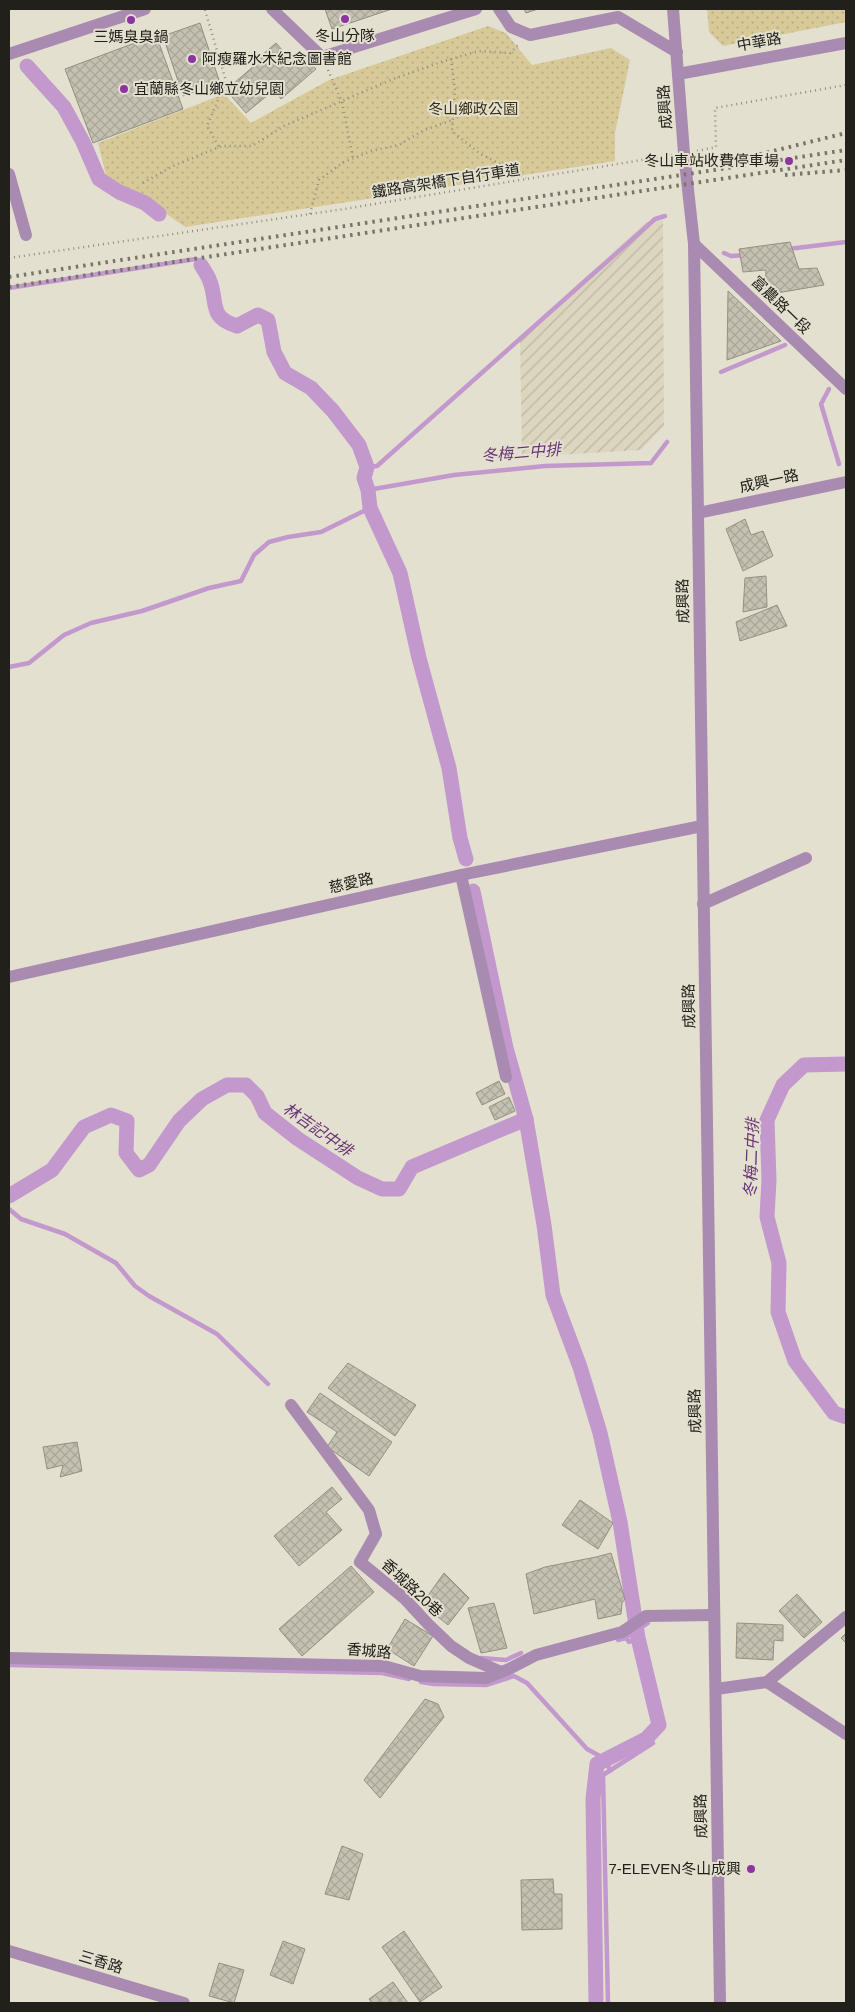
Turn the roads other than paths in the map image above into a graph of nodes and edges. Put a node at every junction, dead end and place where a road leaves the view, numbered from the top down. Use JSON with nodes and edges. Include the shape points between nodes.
{"nodes":[{"id":1,"x":145,"y":9,"type":"edge"},
{"id":2,"x":272,"y":9,"type":"edge"},
{"id":3,"x":476,"y":9,"type":"edge"},
{"id":4,"x":499,"y":9,"type":"edge"},
{"id":5,"x":673,"y":9,"type":"edge"},
{"id":6,"x":846,"y":43,"type":"edge"},
{"id":7,"x":677,"y":52,"type":"junction"},
{"id":8,"x":9,"y":54,"type":"edge"},
{"id":9,"x":678,"y":74,"type":"junction"},
{"id":10,"x":9,"y":174,"type":"edge"},
{"id":11,"x":26,"y":235,"type":"dead end"},
{"id":12,"x":694,"y":244,"type":"junction"},
{"id":13,"x":846,"y":389,"type":"edge"},
{"id":14,"x":846,"y":482,"type":"edge"},
{"id":15,"x":698,"y":513,"type":"junction"},
{"id":16,"x":702,"y":826,"type":"junction"},
{"id":17,"x":806,"y":858,"type":"dead end"},
{"id":18,"x":461,"y":875,"type":"junction"},
{"id":19,"x":704,"y":904,"type":"junction"},
{"id":20,"x":9,"y":977,"type":"edge"},
{"id":21,"x":506,"y":1077,"type":"dead end"},
{"id":22,"x":291,"y":1405,"type":"dead end"},
{"id":23,"x":714,"y":1615,"type":"junction"},
{"id":24,"x":846,"y":1617,"type":"edge"},
{"id":25,"x":9,"y":1658,"type":"edge"},
{"id":26,"x":502,"y":1672,"type":"junction"},
{"id":27,"x":767,"y":1682,"type":"junction"},
{"id":28,"x":716,"y":1690,"type":"junction"},
{"id":29,"x":846,"y":1734,"type":"edge"},
{"id":30,"x":9,"y":1951,"type":"edge"},
{"id":31,"x":184,"y":2003,"type":"edge"},
{"id":32,"x":720,"y":2003,"type":"edge"}],
"edges":[{"from":1,"to":8,"type":"street"},
{"from":2,"to":3,"type":"street","via":[[322,57]]},
{"from":4,"to":7,"type":"street","via":[[511,27],[530,35],[618,17]]},
{"from":5,"to":7,"type":"street","name":"成興路"},
{"from":6,"to":9,"type":"street","name":"中華路"},
{"from":7,"to":9,"type":"street","name":"成興路"},
{"from":9,"to":12,"type":"street","name":"成興路"},
{"from":10,"to":11,"type":"street"},
{"from":12,"to":13,"type":"street","name":"富農路一段"},
{"from":12,"to":15,"type":"street","name":"成興路"},
{"from":14,"to":15,"type":"street","name":"成興一路"},
{"from":15,"to":16,"type":"street","name":"成興路"},
{"from":16,"to":18,"type":"street","name":"慈愛路"},
{"from":16,"to":19,"type":"street","name":"成興路"},
{"from":17,"to":19,"type":"street"},
{"from":18,"to":20,"type":"street","name":"慈愛路"},
{"from":18,"to":21,"type":"street"},
{"from":19,"to":23,"type":"street","name":"成興路"},
{"from":22,"to":26,"type":"street","name":"香城路20巷","via":[[369,1510],[376,1534],[360,1562],[404,1598],[451,1646],[469,1658]]},
{"from":23,"to":26,"type":"street","name":"香城路","via":[[646,1616],[622,1632],[536,1655]]},
{"from":23,"to":28,"type":"street","name":"成興路"},
{"from":24,"to":27,"type":"street"},
{"from":25,"to":26,"type":"street","name":"香城路","via":[[384,1666],[420,1676],[470,1678],[486,1678]]},
{"from":27,"to":28,"type":"street"},
{"from":27,"to":29,"type":"street"},
{"from":28,"to":32,"type":"street","name":"成興路"},
{"from":30,"to":31,"type":"street","name":"三香路"}]}
